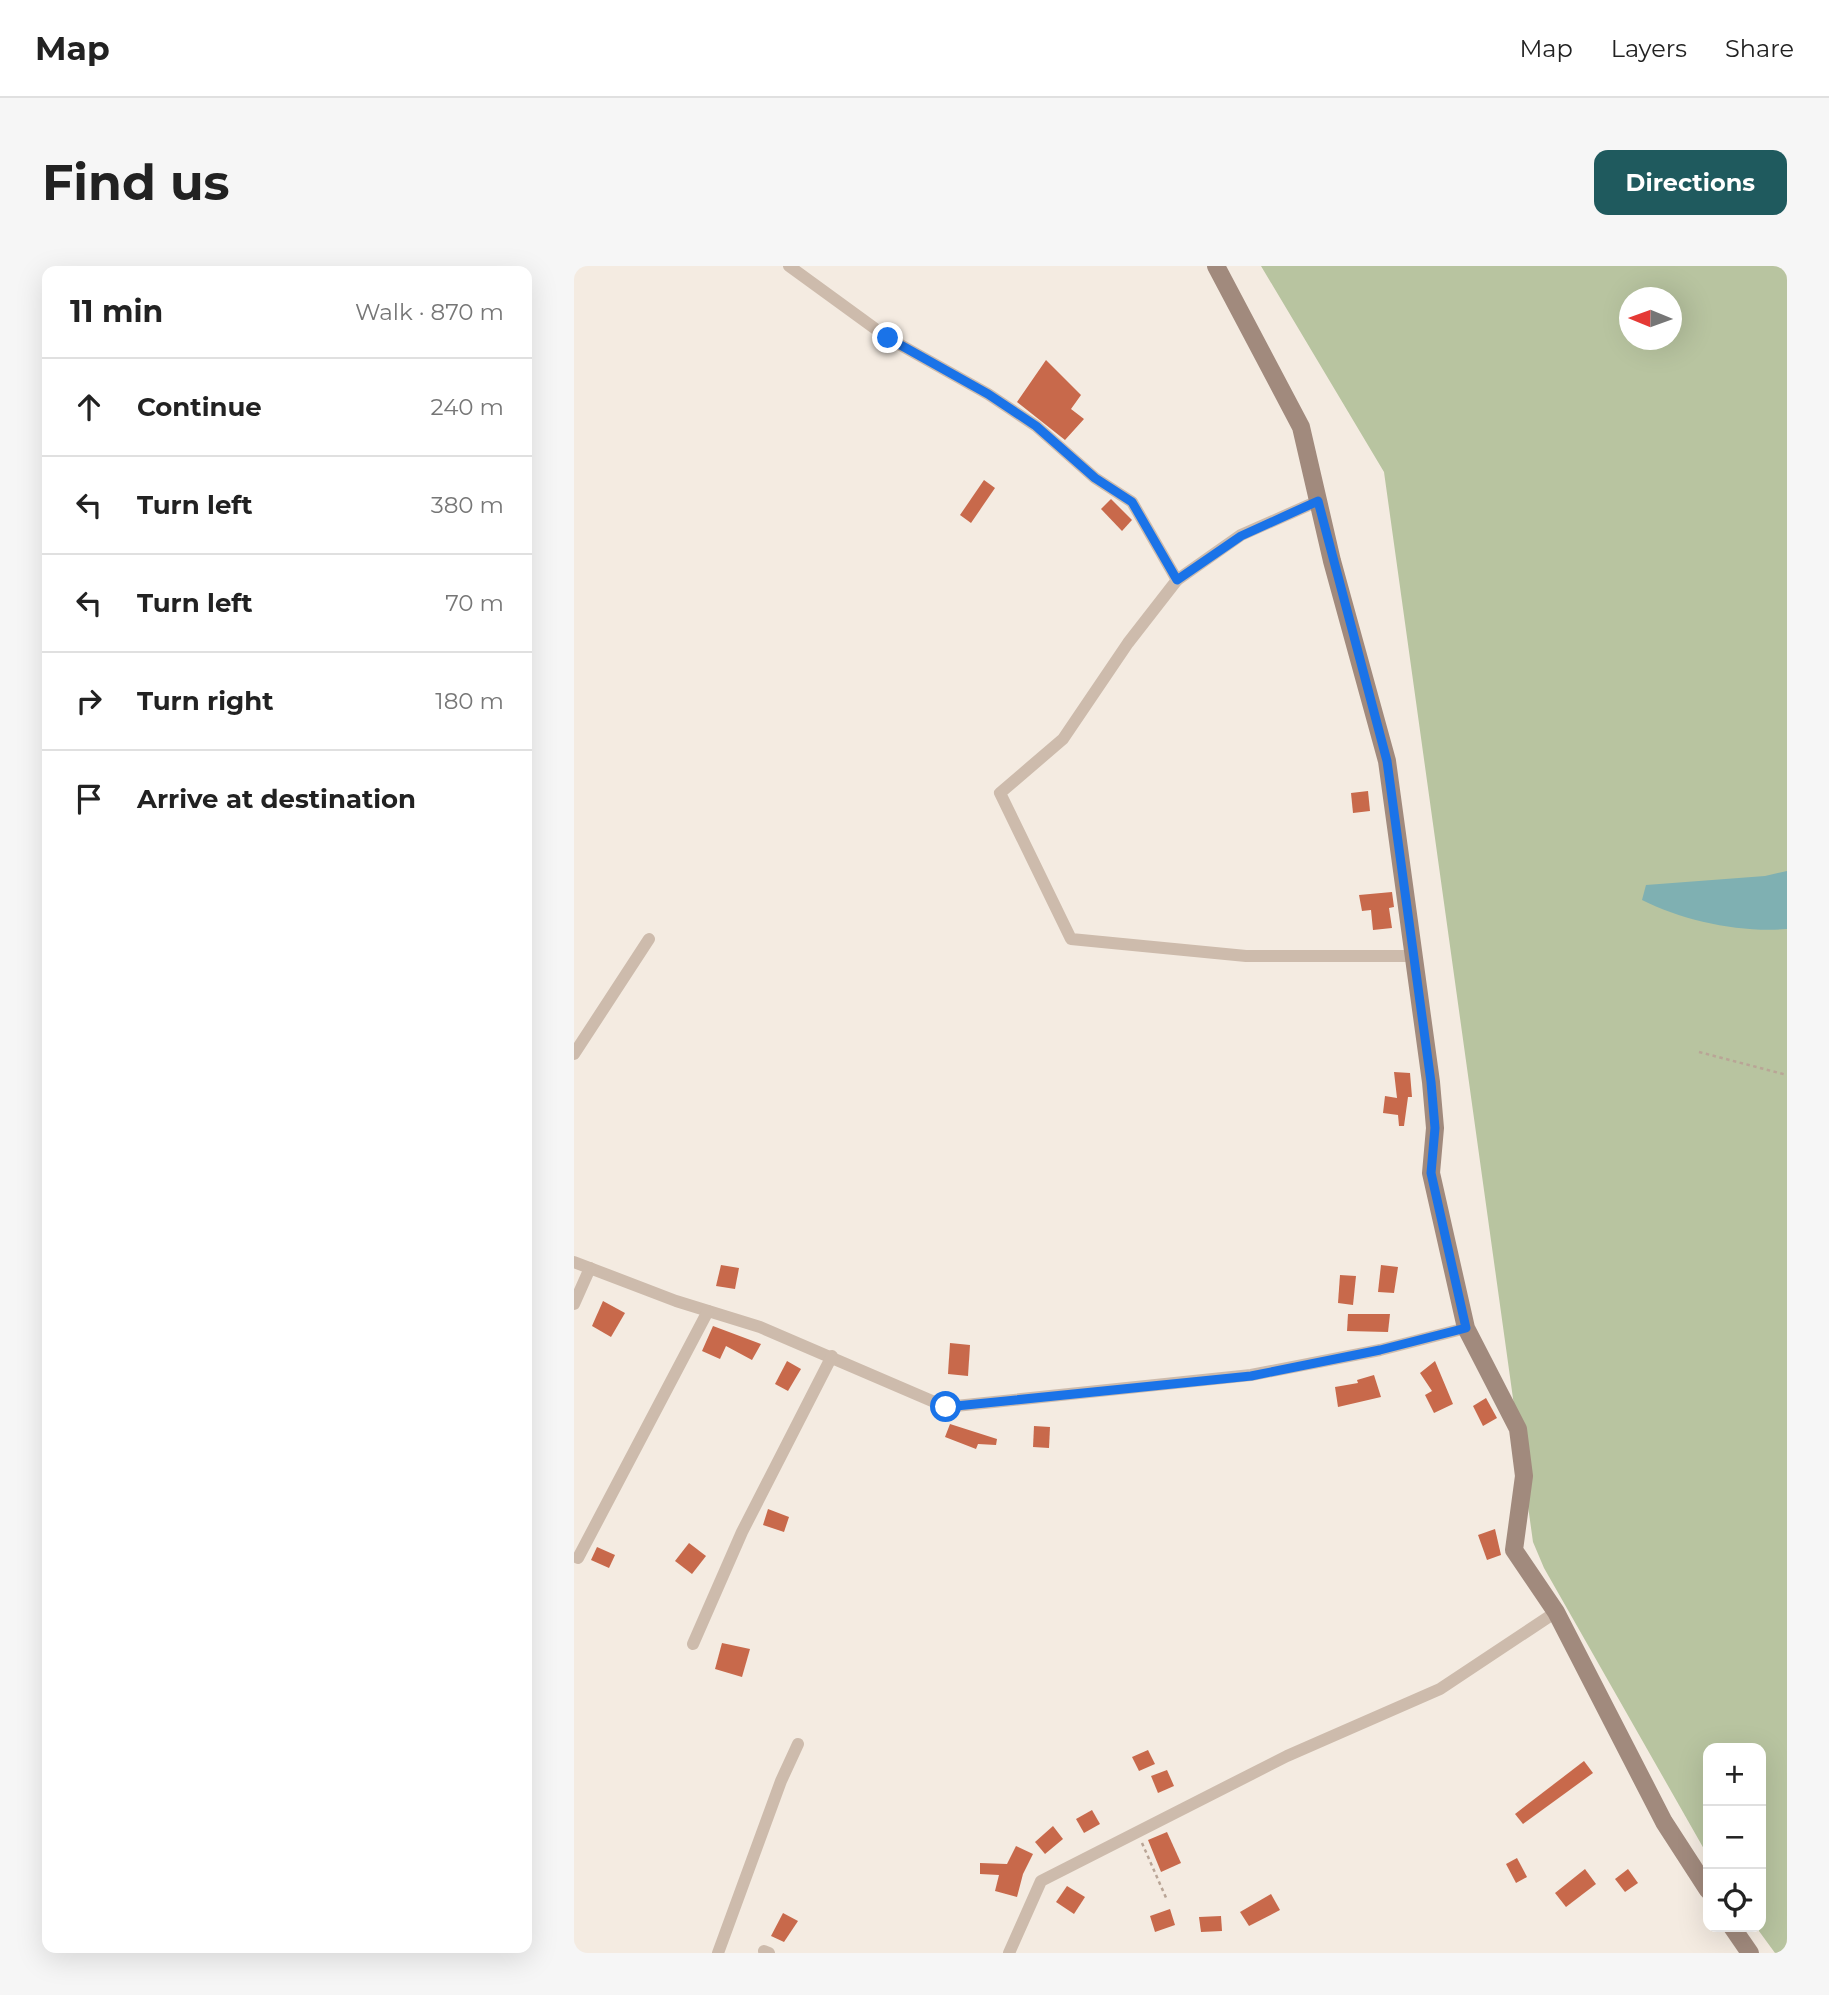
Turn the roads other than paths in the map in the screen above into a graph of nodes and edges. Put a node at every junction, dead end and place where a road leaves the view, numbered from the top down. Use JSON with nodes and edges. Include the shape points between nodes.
{"nodes":[{"id":1,"x":789,"y":266,"type":"edge"},
{"id":2,"x":1216,"y":266,"type":"edge"},
{"id":3,"x":1318,"y":501,"type":"junction"},
{"id":4,"x":1177,"y":580,"type":"junction"},
{"id":5,"x":649,"y":939,"type":"dead end"},
{"id":6,"x":1413,"y":956,"type":"junction"},
{"id":7,"x":574,"y":1054,"type":"edge"},
{"id":8,"x":574,"y":1262,"type":"edge"},
{"id":9,"x":590,"y":1268,"type":"junction"},
{"id":10,"x":574,"y":1304,"type":"edge"},
{"id":11,"x":708,"y":1311,"type":"junction"},
{"id":12,"x":1466,"y":1328,"type":"junction"},
{"id":13,"x":832,"y":1356,"type":"junction"},
{"id":14,"x":578,"y":1558,"type":"dead end"},
{"id":15,"x":1556,"y":1612,"type":"junction"},
{"id":16,"x":693,"y":1644,"type":"dead end"},
{"id":17,"x":798,"y":1744,"type":"dead end"},
{"id":18,"x":1703,"y":1882,"type":"edge"},
{"id":19,"x":1735,"y":1932,"type":"edge"},
{"id":20,"x":718,"y":1953,"type":"edge"},
{"id":21,"x":1009,"y":1953,"type":"edge"},
{"id":22,"x":1750,"y":1953,"type":"edge"}],
"edges":[{"from":1,"to":4,"type":"street","via":[[888,338],[1036,426],[1095,478],[1132,502]]},
{"from":2,"to":3,"type":"main road","via":[[1301,427]]},
{"from":3,"to":4,"type":"street","via":[[1241,536]]},
{"from":3,"to":6,"type":"main road","via":[[1387,761]]},
{"from":4,"to":6,"type":"street","via":[[1063,739],[1000,793],[1071,939],[1246,956]]},
{"from":5,"to":7,"type":"street"},
{"from":6,"to":12,"type":"main road","via":[[1435,1128],[1431,1173]]},
{"from":8,"to":9,"type":"street"},
{"from":9,"to":10,"type":"street"},
{"from":9,"to":11,"type":"street"},
{"from":11,"to":13,"type":"street"},
{"from":11,"to":14,"type":"street"},
{"from":12,"to":13,"type":"street","via":[[1251,1376],[946,1407]]},
{"from":12,"to":15,"type":"main road","via":[[1518,1429],[1524,1476],[1514,1550]]},
{"from":13,"to":16,"type":"street","via":[[742,1532]]},
{"from":15,"to":18,"type":"main road","via":[[1664,1822]]},
{"from":15,"to":21,"type":"street","via":[[1440,1689],[1287,1756],[1041,1881]]},
{"from":17,"to":20,"type":"street","via":[[752,1854]]},
{"from":19,"to":22,"type":"main road"}]}
